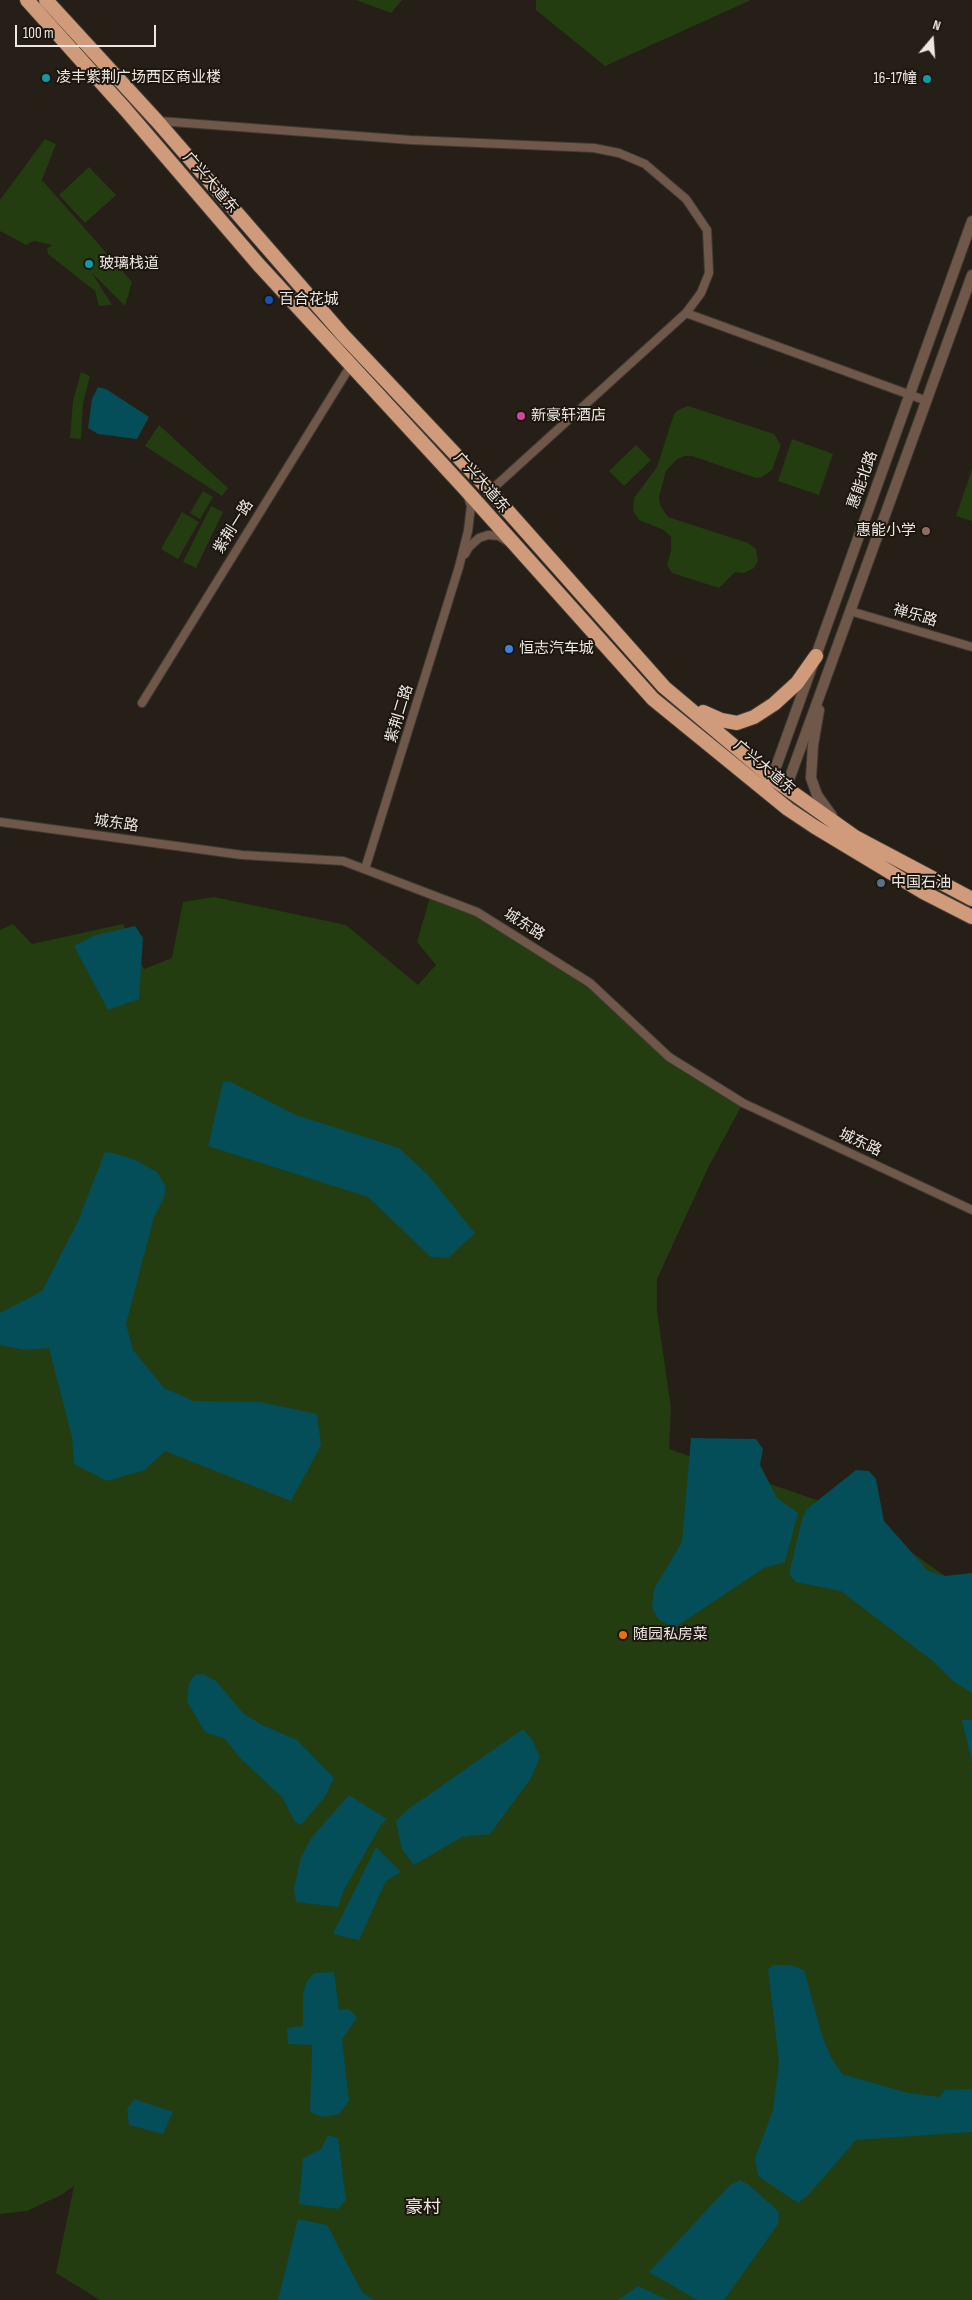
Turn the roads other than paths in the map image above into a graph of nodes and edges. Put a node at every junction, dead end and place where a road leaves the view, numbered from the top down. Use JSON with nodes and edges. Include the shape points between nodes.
{"nodes":[{"id":1,"x":27,"y":0,"type":"edge"},
{"id":2,"x":46,"y":0,"type":"edge"},
{"id":3,"x":157,"y":121,"type":"junction"},
{"id":4,"x":972,"y":221,"type":"edge"},
{"id":5,"x":972,"y":275,"type":"edge"},
{"id":6,"x":686,"y":313,"type":"junction"},
{"id":7,"x":351,"y":365,"type":"junction"},
{"id":8,"x":910,"y":395,"type":"junction"},
{"id":9,"x":926,"y":401,"type":"junction"},
{"id":10,"x":466,"y":490,"type":"junction"},
{"id":11,"x":490,"y":492,"type":"junction"},
{"id":12,"x":516,"y":545,"type":"junction"},
{"id":13,"x":459,"y":567,"type":"junction"},
{"id":14,"x":850,"y":611,"type":"junction"},
{"id":15,"x":972,"y":647,"type":"edge"},
{"id":16,"x":816,"y":656,"type":"junction"},
{"id":17,"x":827,"y":674,"type":"junction"},
{"id":18,"x":142,"y":703,"type":"dead end"},
{"id":19,"x":689,"y":706,"type":"junction"},
{"id":20,"x":772,"y":778,"type":"junction"},
{"id":21,"x":786,"y":788,"type":"junction"},
{"id":22,"x":0,"y":822,"type":"edge"},
{"id":23,"x":855,"y":837,"type":"junction"},
{"id":24,"x":365,"y":869,"type":"junction"},
{"id":25,"x":972,"y":899,"type":"edge"},
{"id":26,"x":972,"y":917,"type":"edge"},
{"id":27,"x":972,"y":1210,"type":"edge"}],
"edges":[{"from":1,"to":7,"type":"highway","name":"广兴大道东","via":[[258,264]]},
{"from":2,"to":3,"type":"highway","name":"广兴大道东"},
{"from":3,"to":6,"type":"street","via":[[411,140],[568,146],[619,153],[645,164],[686,199],[708,230],[709,273],[701,293]]},
{"from":3,"to":11,"type":"highway","name":"广兴大道东","via":[[344,335]]},
{"from":4,"to":8,"type":"street","name":"惠能北路"},
{"from":5,"to":9,"type":"street"},
{"from":6,"to":8,"type":"street"},
{"from":6,"to":11,"type":"street"},
{"from":7,"to":10,"type":"highway","name":"广兴大道东"},
{"from":7,"to":18,"type":"street","name":"紫荆一路"},
{"from":8,"to":9,"type":"street"},
{"from":8,"to":16,"type":"street","name":"惠能北路"},
{"from":9,"to":14,"type":"street"},
{"from":10,"to":12,"type":"highway","name":"广兴大道东"},
{"from":10,"to":13,"type":"street","name":"紫荆二路","via":[[471,506]]},
{"from":11,"to":19,"type":"highway","name":"广兴大道东","via":[[664,687]]},
{"from":12,"to":13,"type":"street","name":"紫荆二路","via":[[499,536],[479,538],[469,547]]},
{"from":12,"to":26,"type":"highway","name":"广兴大道东","via":[[653,699],[781,803],[829,837]]},
{"from":13,"to":24,"type":"street","name":"紫荆二路"},
{"from":14,"to":15,"type":"street","name":"禅乐路"},
{"from":14,"to":17,"type":"street"},
{"from":16,"to":19,"type":"highway","via":[[797,683],[754,717],[737,723],[721,720]]},
{"from":16,"to":20,"type":"street","name":"惠能北路"},
{"from":17,"to":21,"type":"street"},
{"from":17,"to":23,"type":"street","via":[[813,745],[811,778],[828,813]]},
{"from":19,"to":20,"type":"highway","name":"广兴大道东"},
{"from":20,"to":21,"type":"highway","name":"广兴大道东"},
{"from":21,"to":23,"type":"highway","name":"广兴大道东"},
{"from":22,"to":24,"type":"street","name":"城东路","via":[[242,855],[344,861]]},
{"from":23,"to":25,"type":"highway","name":"广兴大道东"},
{"from":24,"to":27,"type":"street","name":"城东路","via":[[477,912],[590,983],[669,1057],[743,1103]]}]}
